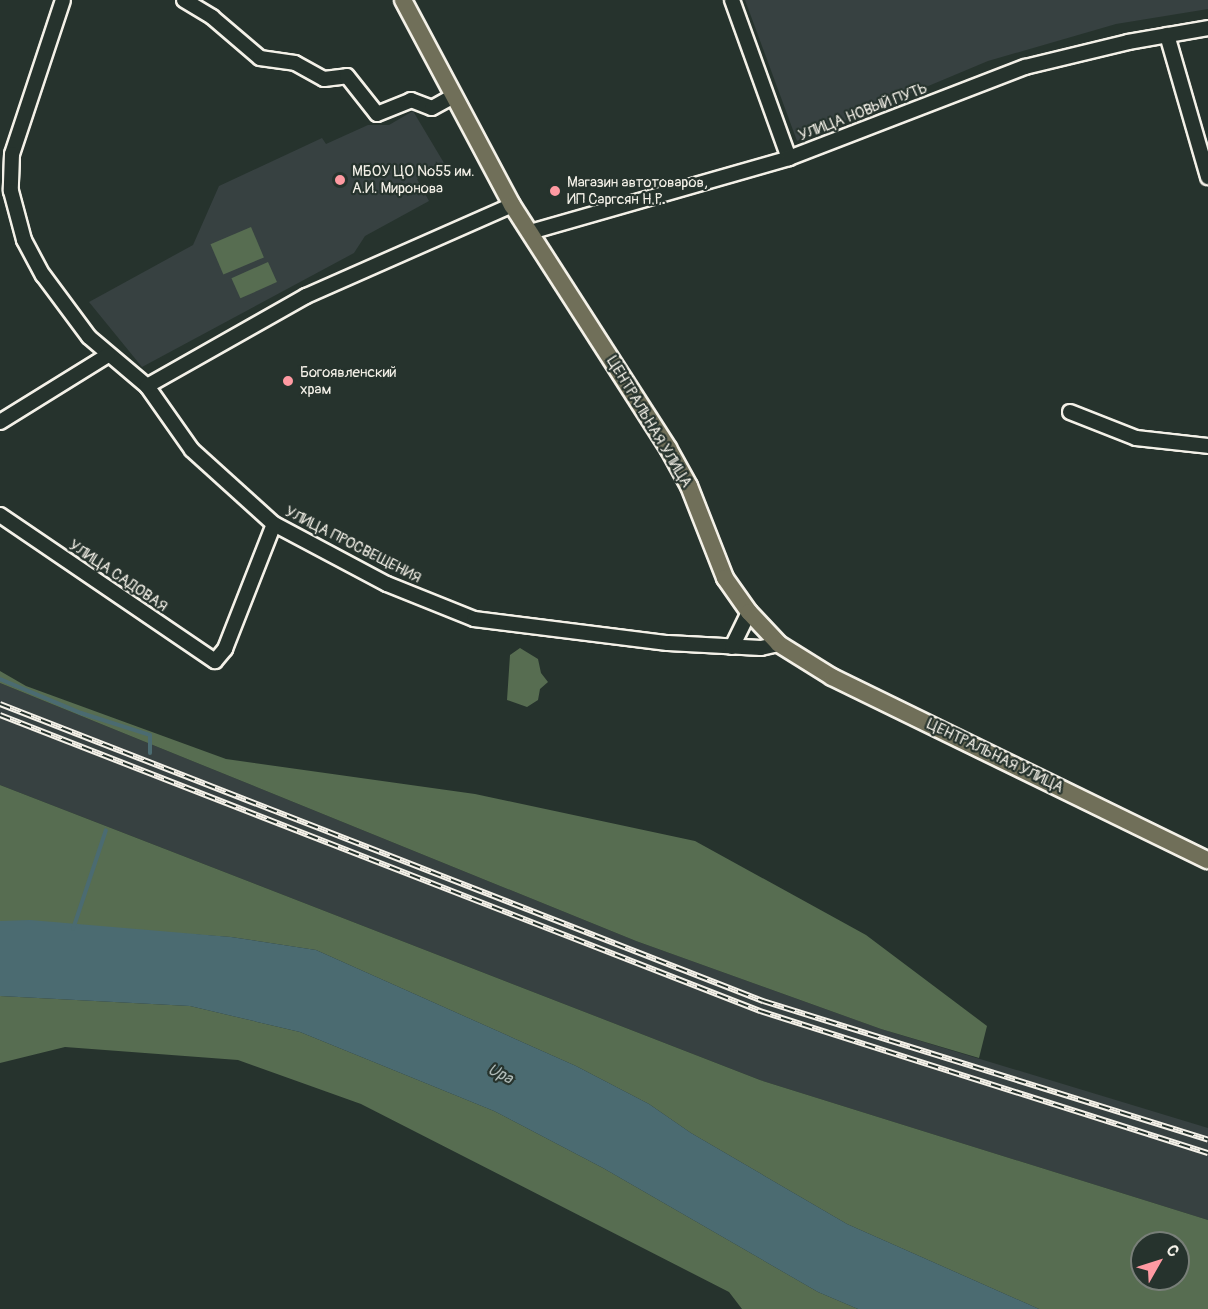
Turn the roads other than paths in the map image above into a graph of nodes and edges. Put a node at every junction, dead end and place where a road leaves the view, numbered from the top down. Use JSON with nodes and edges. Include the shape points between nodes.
{"nodes":[{"id":1,"x":63,"y":0,"type":"edge"},
{"id":2,"x":184,"y":0,"type":"edge"},
{"id":3,"x":403,"y":0,"type":"edge"},
{"id":4,"x":732,"y":0,"type":"edge"},
{"id":5,"x":1208,"y":28,"type":"edge"},
{"id":6,"x":1167,"y":35,"type":"junction"},
{"id":7,"x":452,"y":97,"type":"junction"},
{"id":8,"x":789,"y":158,"type":"junction"},
{"id":9,"x":1208,"y":177,"type":"edge"},
{"id":10,"x":512,"y":205,"type":"junction"},
{"id":11,"x":530,"y":232,"type":"junction"},
{"id":12,"x":108,"y":355,"type":"junction"},
{"id":13,"x":147,"y":386,"type":"junction"},
{"id":14,"x":1070,"y":412,"type":"dead end"},
{"id":15,"x":0,"y":422,"type":"edge"},
{"id":16,"x":1208,"y":446,"type":"edge"},
{"id":17,"x":0,"y":515,"type":"edge"},
{"id":18,"x":274,"y":524,"type":"junction"},
{"id":19,"x":749,"y":612,"type":"junction"},
{"id":20,"x":779,"y":644,"type":"junction"},
{"id":21,"x":732,"y":647,"type":"junction"},
{"id":22,"x":1208,"y":860,"type":"edge"}],
"edges":[{"from":1,"to":12,"type":"street","name":"УЛИЦА ПРОСВЕЩЕНИЯ","via":[[14,146],[12,191],[24,240],[43,275]]},
{"from":2,"to":7,"type":"street","via":[[212,17],[260,58],[295,63],[321,78],[346,75],[377,114],[411,100],[432,108]]},
{"from":3,"to":7,"type":"main road","name":"ЦЕНТРАЛЬНАЯ УЛИЦА"},
{"from":4,"to":8,"type":"street"},
{"from":5,"to":6,"type":"street","name":"УЛИЦА НОВЫЙ ПУТЬ"},
{"from":6,"to":8,"type":"street","name":"УЛИЦА НОВЫЙ ПУТЬ","via":[[1025,67]]},
{"from":6,"to":9,"type":"street"},
{"from":7,"to":10,"type":"main road","name":"ЦЕНТРАЛЬНАЯ УЛИЦА"},
{"from":8,"to":11,"type":"street","name":"УЛИЦА НОВЫЙ ПУТЬ"},
{"from":10,"to":11,"type":"main road","name":"ЦЕНТРАЛЬНАЯ УЛИЦА"},
{"from":10,"to":13,"type":"street","via":[[306,296]]},
{"from":11,"to":19,"type":"main road","name":"ЦЕНТРАЛЬНАЯ УЛИЦА","via":[[668,448],[689,486],[725,578]]},
{"from":12,"to":13,"type":"street","name":"УЛИЦА ПРОСВЕЩЕНИЯ"},
{"from":12,"to":15,"type":"street"},
{"from":13,"to":18,"type":"street","name":"УЛИЦА ПРОСВЕЩЕНИЯ","via":[[192,450]]},
{"from":14,"to":16,"type":"street","via":[[1136,438]]},
{"from":17,"to":18,"type":"street","name":"УЛИЦА САДОВАЯ","via":[[209,658],[219,660]]},
{"from":18,"to":21,"type":"street","name":"УЛИЦА ПРОСВЕЩЕНИЯ","via":[[387,584],[474,619]]},
{"from":19,"to":20,"type":"main road","name":"ЦЕНТРАЛЬНАЯ УЛИЦА"},
{"from":19,"to":21,"type":"street"},
{"from":20,"to":21,"type":"street","name":"УЛИЦА ПРОСВЕЩЕНИЯ"},
{"from":20,"to":22,"type":"main road","name":"ЦЕНТРАЛЬНАЯ УЛИЦА","via":[[832,677]]}]}
